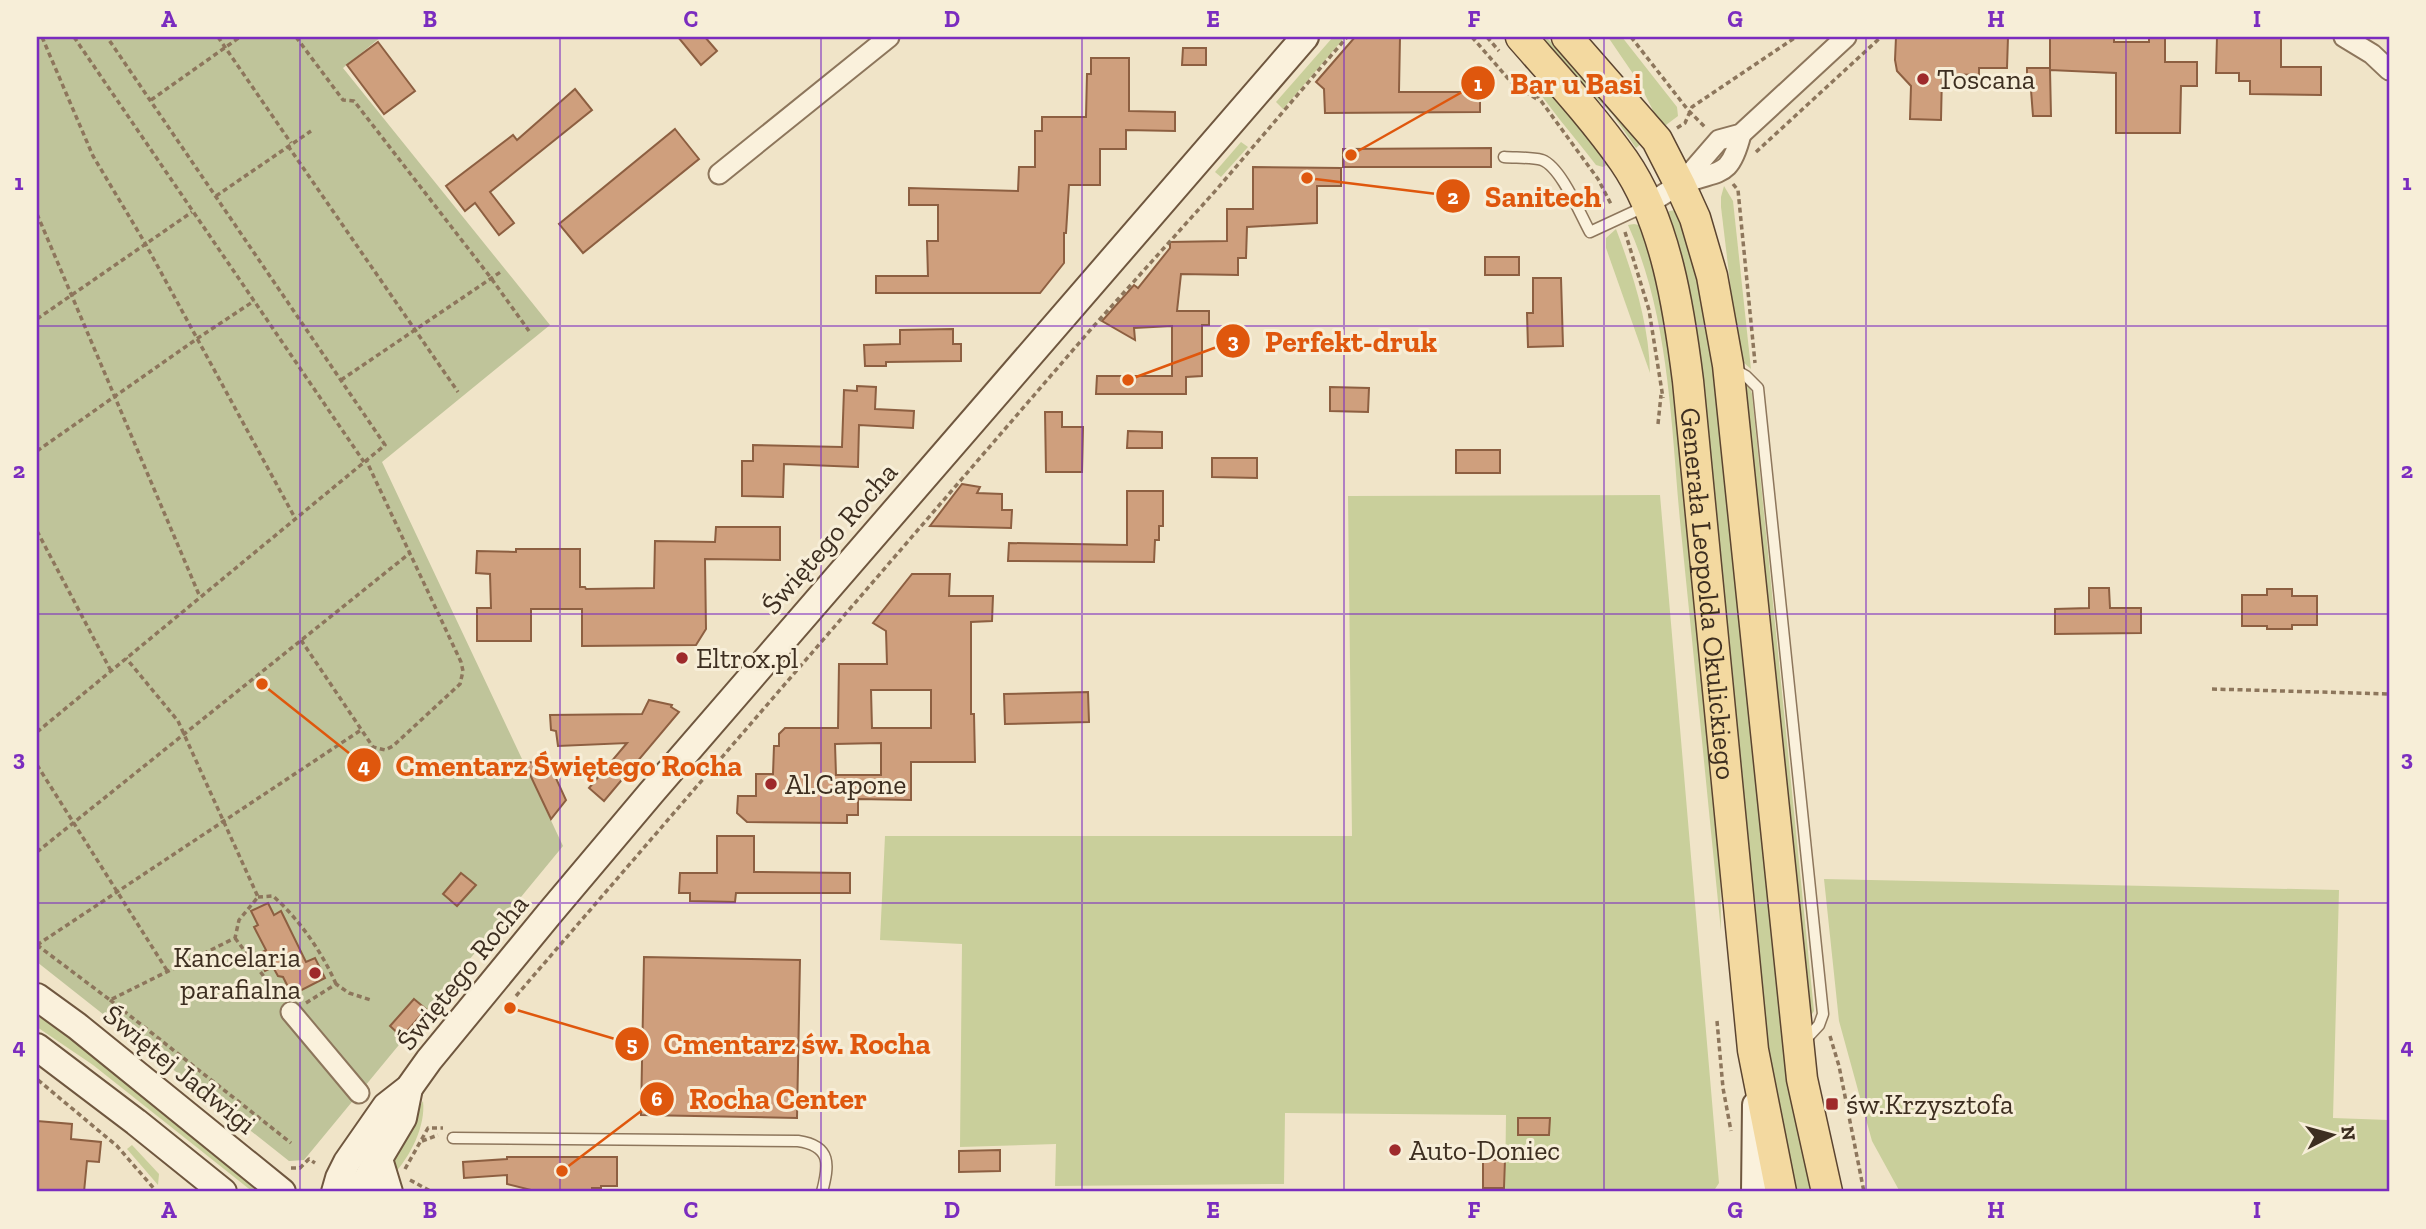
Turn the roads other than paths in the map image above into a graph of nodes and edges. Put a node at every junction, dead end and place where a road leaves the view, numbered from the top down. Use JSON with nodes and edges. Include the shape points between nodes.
{"nodes":[{"id":1,"x":889,"y":37,"type":"edge"},
{"id":2,"x":1305,"y":37,"type":"edge"},
{"id":3,"x":1521,"y":37,"type":"edge"},
{"id":4,"x":1567,"y":37,"type":"edge"},
{"id":5,"x":1846,"y":37,"type":"edge"},
{"id":6,"x":2344,"y":37,"type":"edge"},
{"id":7,"x":2389,"y":70,"type":"edge"},
{"id":8,"x":1741,"y":134,"type":"junction"},
{"id":9,"x":1504,"y":157,"type":"dead end"},
{"id":10,"x":719,"y":174,"type":"dead end"},
{"id":11,"x":1680,"y":185,"type":"junction"},
{"id":12,"x":1647,"y":205,"type":"junction"},
{"id":13,"x":1728,"y":365,"type":"junction"},
{"id":14,"x":37,"y":997,"type":"edge"},
{"id":15,"x":291,"y":1012,"type":"road end"},
{"id":16,"x":37,"y":1046,"type":"edge"},
{"id":17,"x":1799,"y":1046,"type":"junction"},
{"id":18,"x":1756,"y":1075,"type":"junction"},
{"id":19,"x":410,"y":1088,"type":"junction"},
{"id":20,"x":359,"y":1093,"type":"dead end"},
{"id":21,"x":453,"y":1138,"type":"dead end"},
{"id":22,"x":379,"y":1159,"type":"junction"},
{"id":23,"x":399,"y":1182,"type":"edge"},
{"id":24,"x":283,"y":1184,"type":"edge"},
{"id":25,"x":215,"y":1189,"type":"edge"},
{"id":26,"x":335,"y":1192,"type":"edge"},
{"id":27,"x":359,"y":1192,"type":"edge"},
{"id":28,"x":822,"y":1192,"type":"edge"},
{"id":29,"x":1755,"y":1192,"type":"edge"},
{"id":30,"x":1781,"y":1192,"type":"edge"},
{"id":31,"x":1827,"y":1192,"type":"edge"}],
"edges":[{"from":1,"to":10,"type":"street"},
{"from":2,"to":19,"type":"street","name":"Świętego Rocha","via":[[650,793]]},
{"from":3,"to":12,"type":"main road","name":"Generała Leopolda Okulickiego","via":[[1625,162]]},
{"from":4,"to":11,"type":"main road","name":"Generała Leopolda Okulickiego","via":[[1657,140]]},
{"from":5,"to":8,"type":"street"},
{"from":6,"to":7,"type":"street"},
{"from":8,"to":11,"type":"street","via":[[1719,140]]},
{"from":8,"to":11,"type":"street","via":[[1735,157],[1722,172]]},
{"from":9,"to":12,"type":"lane","via":[[1541,160],[1556,170],[1590,232]]},
{"from":11,"to":12,"type":"street"},
{"from":11,"to":13,"type":"main road","name":"Generała Leopolda Okulickiego","via":[[1712,276]]},
{"from":12,"to":18,"type":"main road","name":"Generała Leopolda Okulickiego","via":[[1674,289],[1688,381]]},
{"from":13,"to":17,"type":"main road","name":"Generała Leopolda Okulickiego"},
{"from":13,"to":17,"type":"lane","via":[[1758,388],[1823,1014]]},
{"from":14,"to":24,"type":"street","name":"Świętej Jadwigi"},
{"from":15,"to":20,"type":"street"},
{"from":16,"to":25,"type":"street"},
{"from":17,"to":31,"type":"main road","name":"Generała Leopolda Okulickiego"},
{"from":18,"to":29,"type":"street"},
{"from":18,"to":30,"type":"main road","name":"Generała Leopolda Okulickiego"},
{"from":19,"to":22,"type":"street","name":"Świętego Rocha","via":[[403,1118]]},
{"from":19,"to":26,"type":"street","name":"Świętego Rocha","via":[[386,1106],[347,1162]]},
{"from":21,"to":28,"type":"lane","via":[[798,1140],[818,1147],[826,1156],[828,1170]]},
{"from":22,"to":23,"type":"street"},
{"from":22,"to":27,"type":"street","name":"Świętego Rocha"}]}
